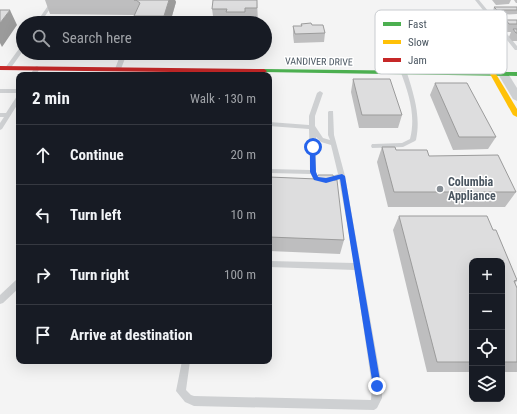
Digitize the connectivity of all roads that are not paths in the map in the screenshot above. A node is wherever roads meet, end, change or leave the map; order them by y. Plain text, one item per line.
1 (54, 0) edge
2 (477, 0) edge
3 (485, 10) edge
4 (43, 16) edge
5 (507, 37) edge
6 (517, 49) edge
7 (16, 55) edge
8 (121, 60) edge
9 (4, 68) edge
10 (118, 69) junction
11 (35, 72) edge
12 (135, 72) edge
13 (195, 72) edge
14 (272, 72) edge
15 (375, 73) edge
16 (404, 74) edge
17 (498, 74) junction
18 (517, 74) edge
19 (0, 91) edge
20 (16, 91) edge
21 (320, 93) dead end
22 (517, 96) edge
23 (16, 102) edge
24 (331, 112) dead end
25 (0, 115) edge
26 (8, 115) junction
27 (517, 115) edge
28 (272, 124) edge
29 (311, 127) junction
30 (0, 128) edge
31 (334, 143) junction
32 (374, 146) dead end
33 (272, 171) edge
34 (313, 172) junction
35 (342, 176) junction
36 (272, 264) edge
37 (358, 267) junction
38 (16, 286) edge
39 (0, 300) edge
40 (186, 364) edge

1 - 4 lane
2 - 3 lane
5 - 6 lane
7 - 9 lane
8 - 10 lane
9 - 11 main road, VANDIVER DRIVE
10 - 11 main road, VANDIVER DRIVE
10 - 12 main road, VANDIVER DRIVE
12 - 13 main road, VANDIVER DRIVE
14 - 15 main road, VANDIVER DRIVE
16 - 32 lane
17 - 18 main road, VANDIVER DRIVE
17 - 22 street
17 - 27 main road
19 - 20 lane
21 - 29 lane
23 - 26 lane
24 - 31 lane
25 - 26 lane
26 - 30 lane
28 - 29 lane
29 - 31 lane
29 - 34 lane
31 - 35 lane
33 - 34 lane
34 - 35 lane
35 - 37 lane
36 - 37 lane
37 - 40 lane
38 - 39 lane

